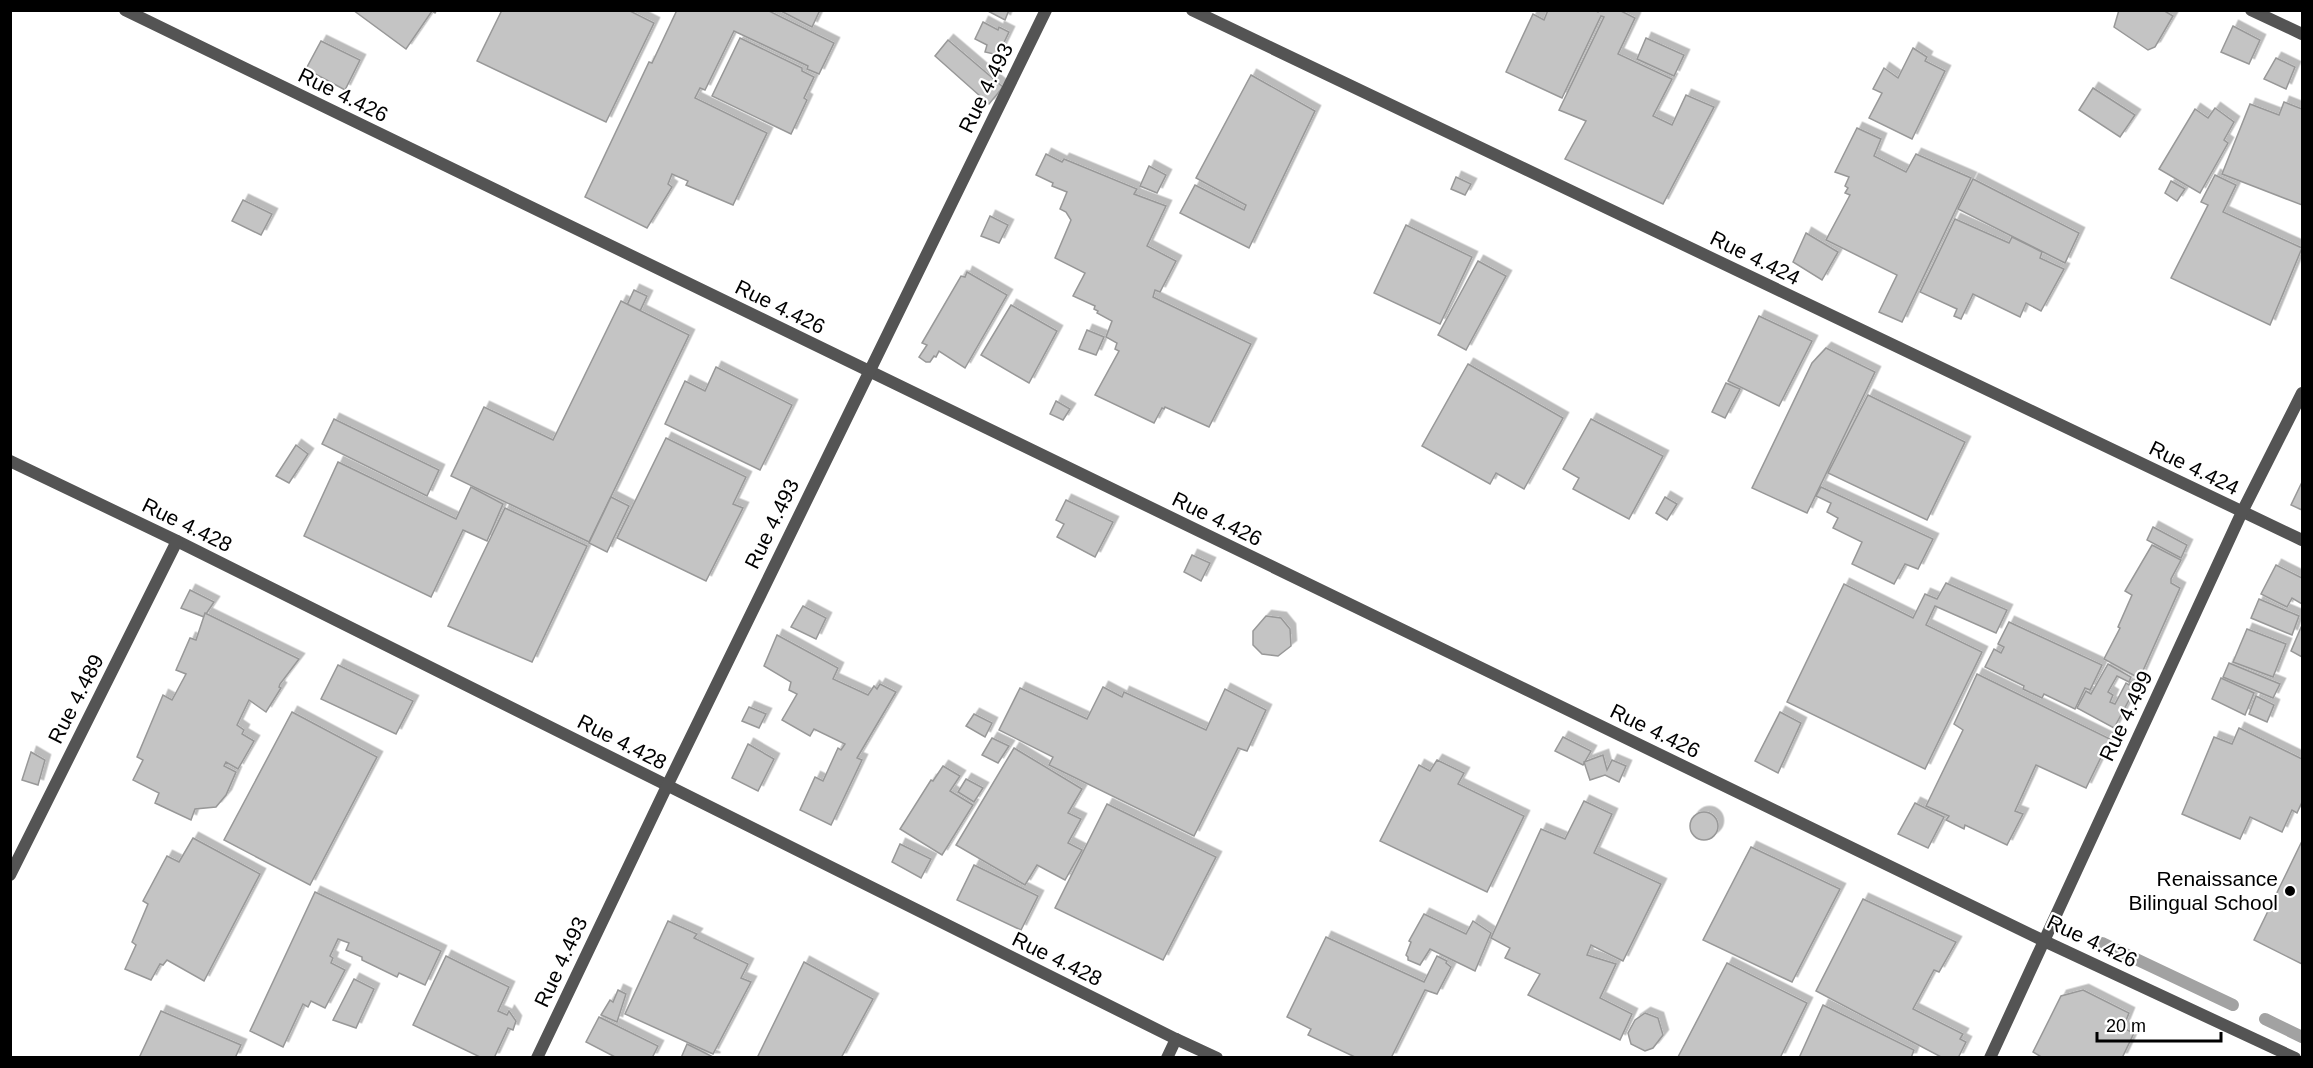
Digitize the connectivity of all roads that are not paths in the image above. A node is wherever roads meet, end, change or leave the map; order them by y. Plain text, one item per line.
1 (125, 10) edge
2 (1046, 10) edge
3 (1192, 10) edge
4 (2251, 10) edge
5 (2302, 34) edge
6 (868, 371) junction
7 (2302, 393) edge
8 (10, 461) edge
9 (2242, 512) junction
10 (2302, 540) edge
11 (177, 541) junction
12 (667, 786) junction
13 (10, 874) edge
14 (2042, 940) junction
15 (1176, 1039) junction
16 (537, 1058) edge
17 (1167, 1058) edge
18 (1217, 1058) edge
19 (1990, 1058) edge
20 (2295, 1058) edge

1 - 6 street, Rue 4.426
2 - 6 street, Rue 4.493
3 - 9 street, Rue 4.424
4 - 5 street
6 - 12 street, Rue 4.493
6 - 14 street, Rue 4.426
7 - 9 street, Rue 4.499
8 - 11 street, Rue 4.428
9 - 10 street, Rue 4.424
9 - 14 street, Rue 4.499
11 - 12 street, Rue 4.428
11 - 13 street, Rue 4.489
12 - 15 street, Rue 4.428
12 - 16 street, Rue 4.493
14 - 19 street, Rue 4.499
14 - 20 street, Rue 4.426
15 - 17 street
15 - 18 street, Rue 4.428

